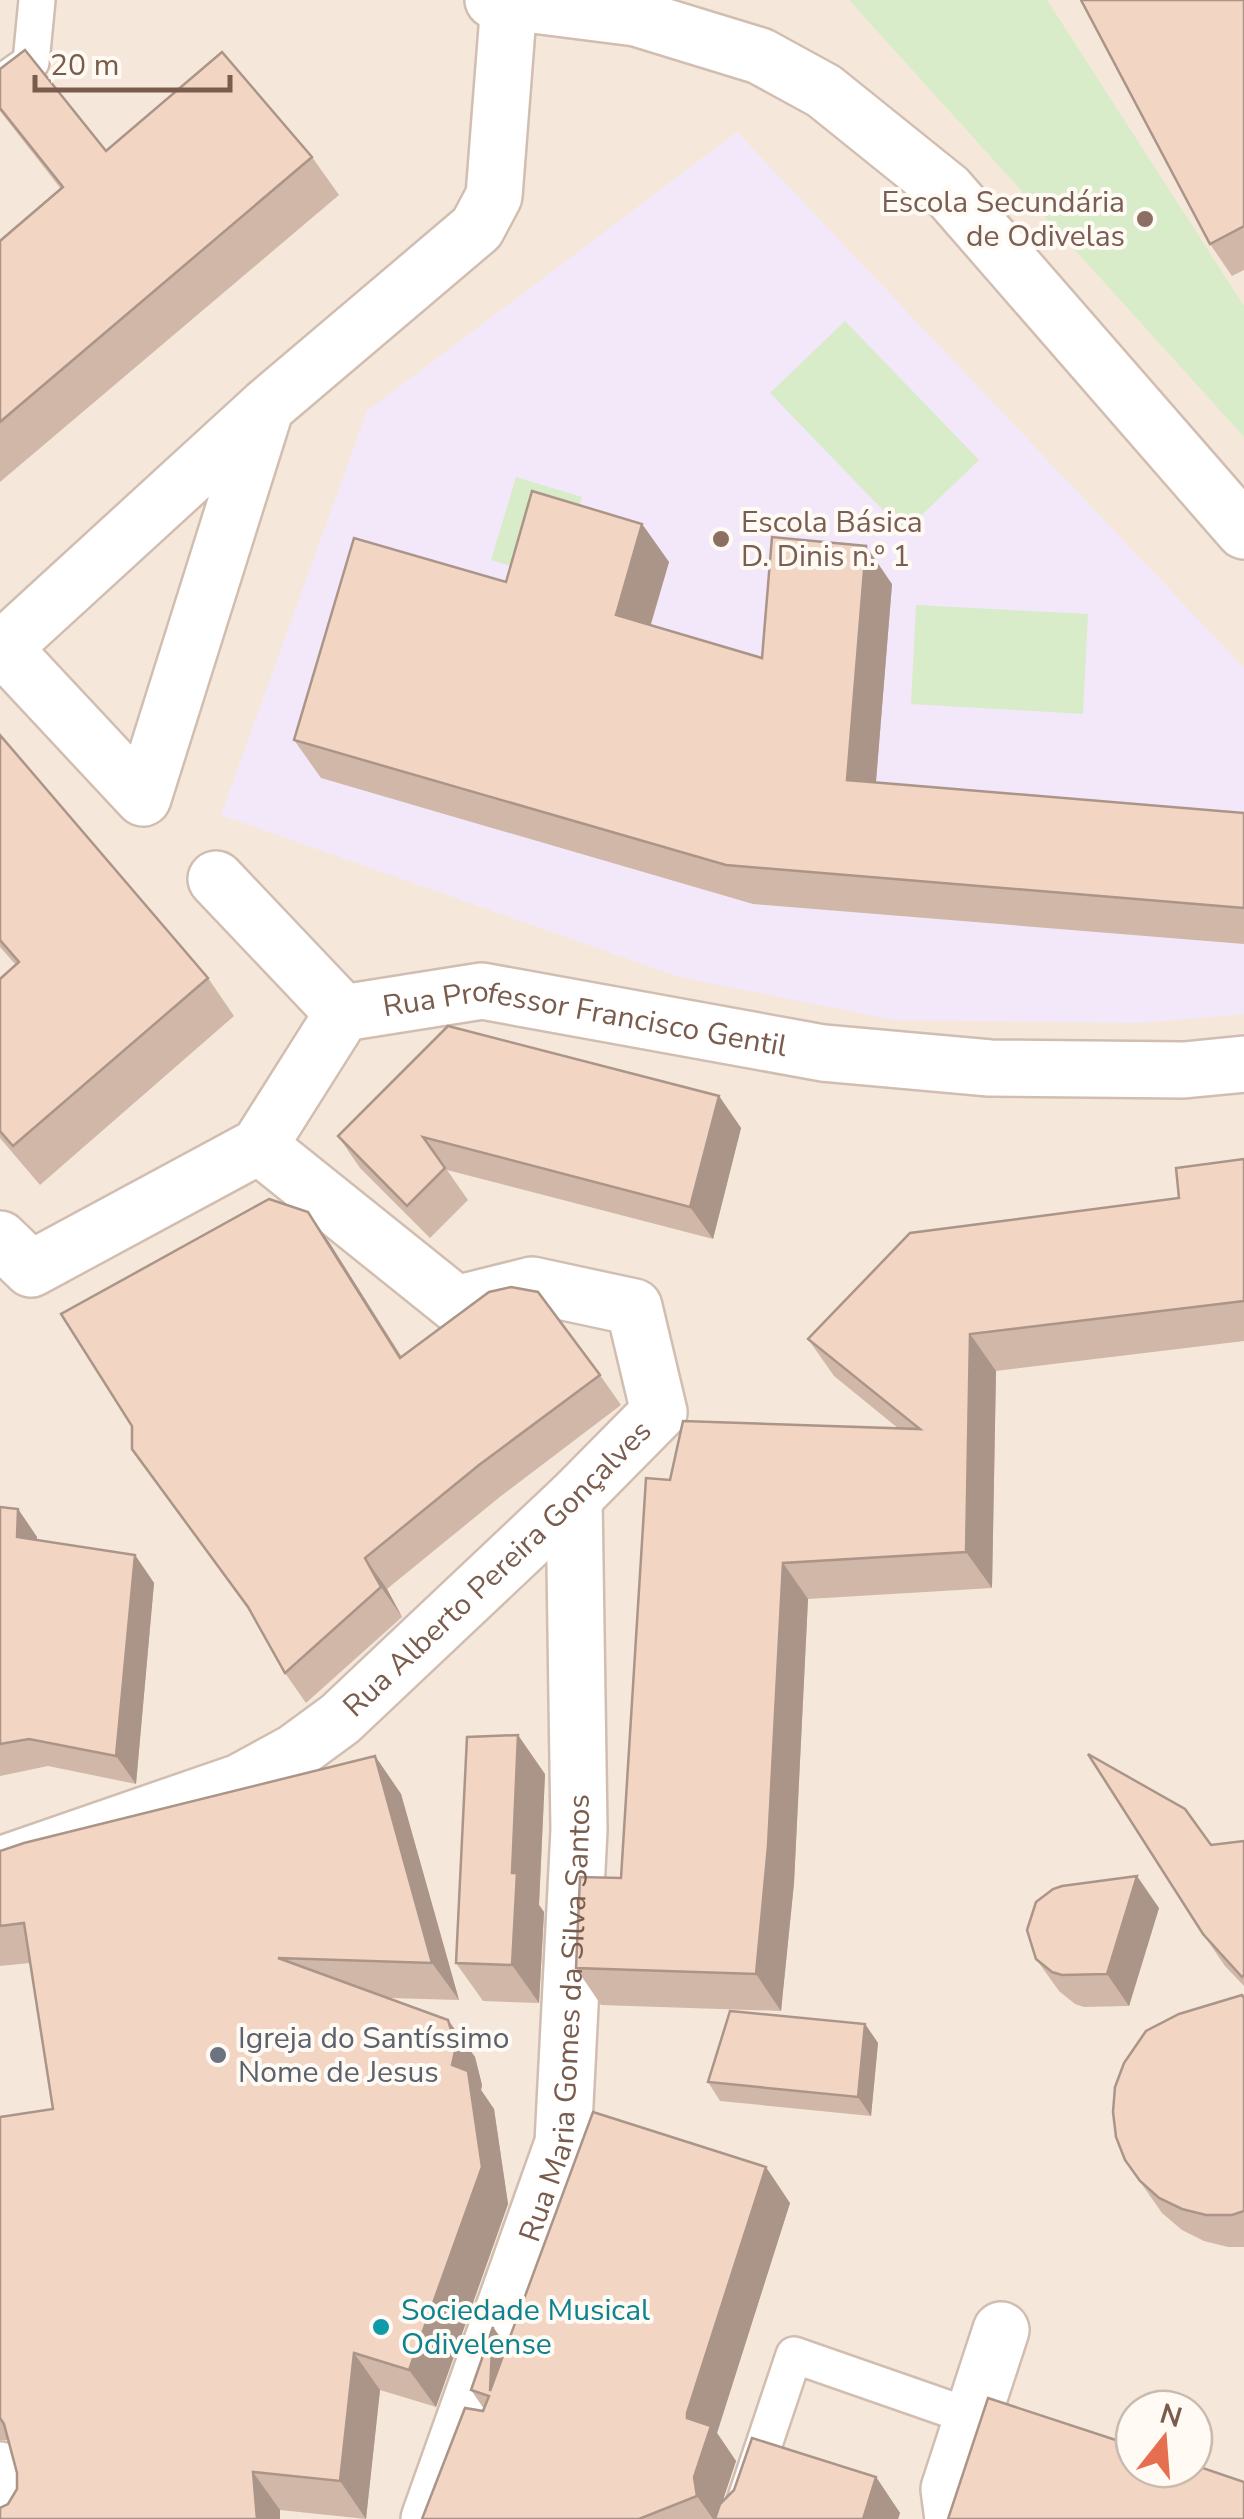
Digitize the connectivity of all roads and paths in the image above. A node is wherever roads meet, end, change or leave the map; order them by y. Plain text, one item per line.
1 (37, 0) edge
2 (501, 1) edge
3 (0, 84) edge
4 (266, 407) junction
5 (1244, 531) edge
6 (216, 879) dead end
7 (344, 1014) junction
8 (1244, 1064) edge
9 (258, 1146) junction
10 (16, 1254) edge
11 (574, 1498) junction
12 (0, 1864) edge
13 (1001, 2330) dead end
14 (972, 2418) junction
15 (0, 2470) edge
16 (13, 2519) edge
17 (429, 2519) edge
18 (739, 2519) edge
19 (954, 2519) edge

1 - 3 lane
2 - 4 street
2 - 5 street
4 - 4 street
6 - 7 street
7 - 8 street, Rua Professor Francisco Gentil
7 - 9 street, Rua Professor Francisco Gentil
9 - 10 street, Rua Professor Francisco Gentil
9 - 11 street, Rua Alberto Pereira Gonçalves
11 - 12 street, Rua Alberto Pereira Gonçalves
11 - 17 street, Rua Maria Gomes da Silva Santos
13 - 14 street
14 - 18 lane
14 - 19 street
15 - 16 street

